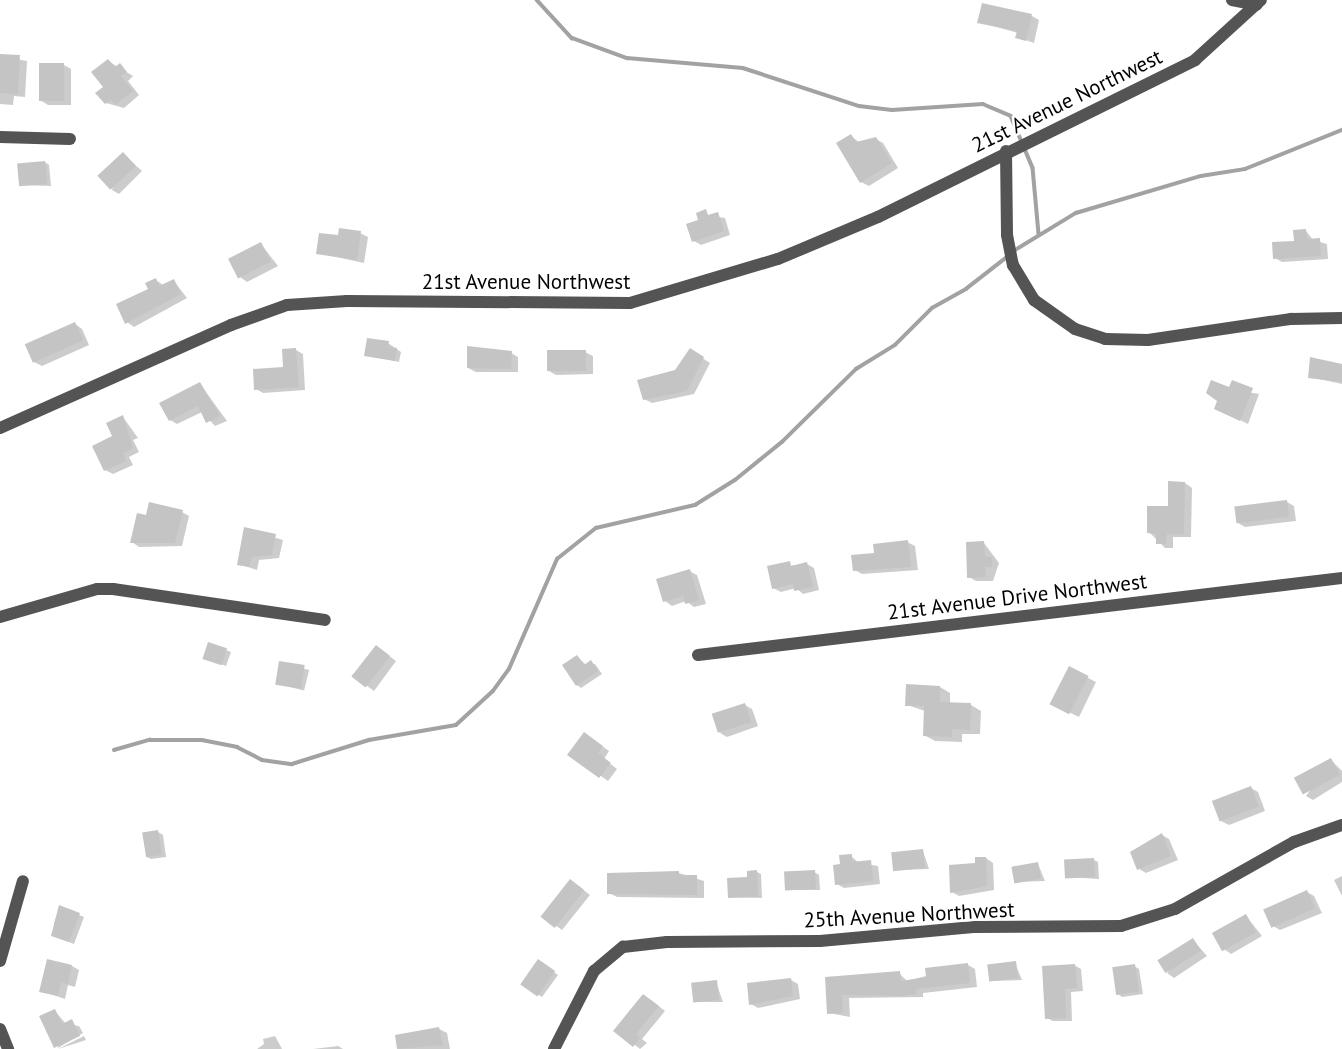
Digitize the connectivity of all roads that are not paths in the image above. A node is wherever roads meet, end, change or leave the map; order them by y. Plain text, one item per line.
1 (1232, 0) edge
2 (1259, 2) edge
3 (0, 138) edge
4 (70, 139) dead end
5 (1006, 151) junction
6 (1342, 318) edge
7 (0, 428) edge
8 (1342, 578) edge
9 (0, 617) edge
10 (325, 620) dead end
11 (698, 656) dead end
12 (1342, 825) edge
13 (23, 881) dead end
14 (0, 961) edge
15 (0, 1029) edge
16 (8, 1049) edge
17 (554, 1049) edge

1 - 2 street
2 - 5 street, 21st Avenue Northwest
3 - 4 street
5 - 6 street
5 - 7 street, 21st Avenue Northwest
8 - 11 street, 21st Avenue Drive Northwest
9 - 10 street
12 - 17 street, 25th Avenue Northwest
13 - 14 street
15 - 16 street

